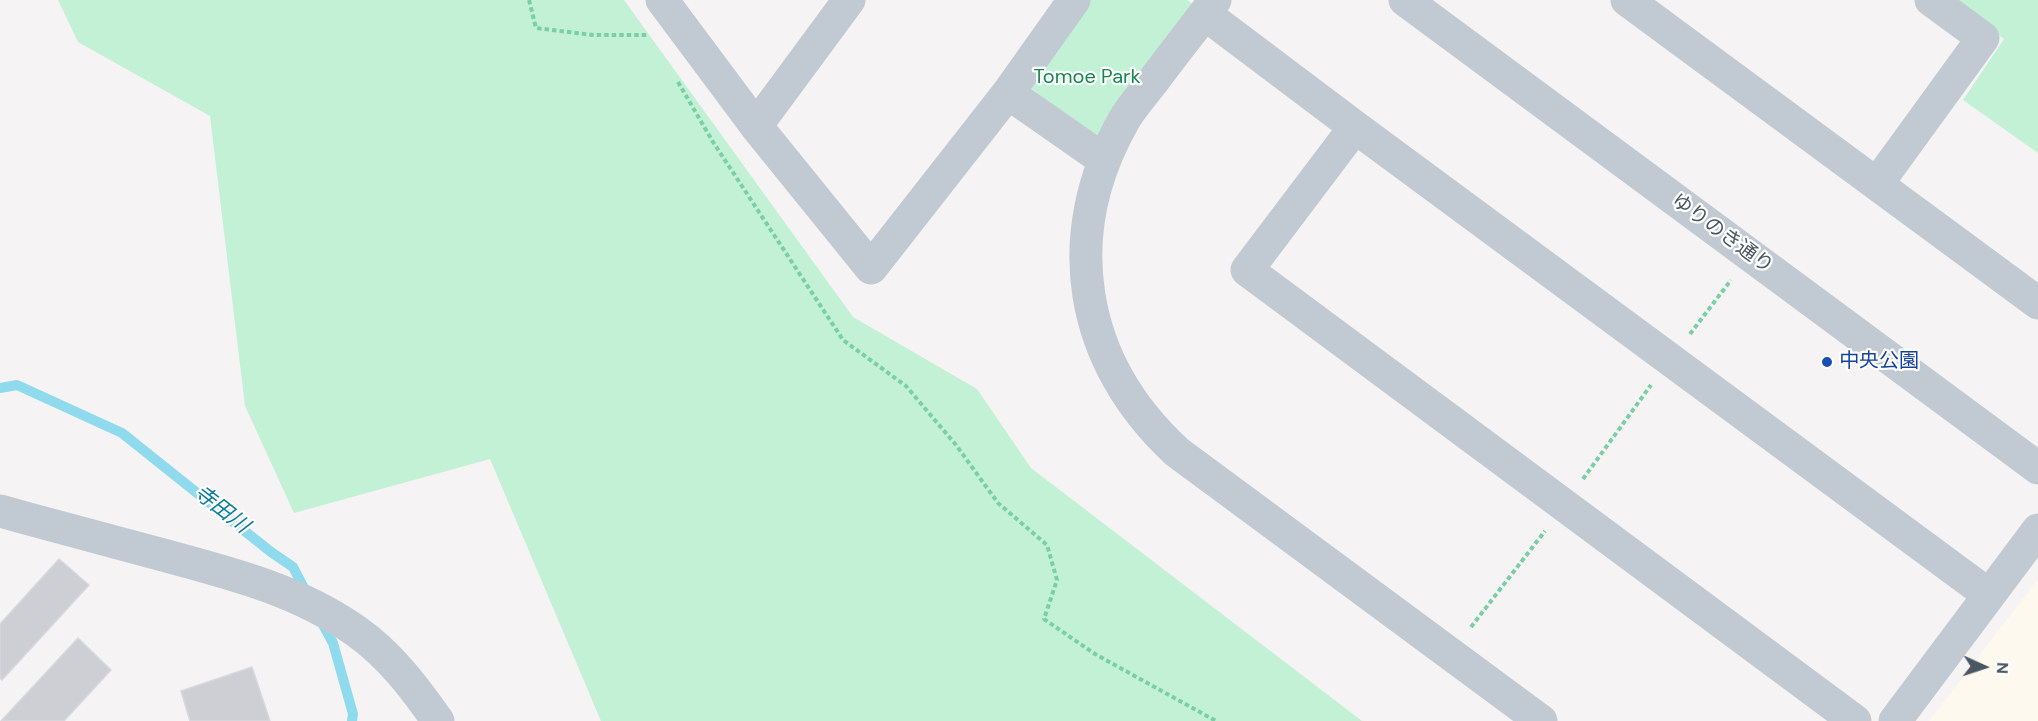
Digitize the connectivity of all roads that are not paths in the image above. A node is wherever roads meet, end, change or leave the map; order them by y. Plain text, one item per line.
1 (662, 0) edge
2 (849, 0) edge
3 (1074, 0) edge
4 (1405, 0) edge
5 (1627, 0) edge
6 (1931, 0) edge
7 (1210, 7) edge
8 (1008, 93) junction
9 (756, 126) junction
10 (1355, 127) junction
11 (1104, 160) junction
12 (1877, 184) junction
13 (2038, 303) edge
14 (2038, 468) edge
15 (0, 512) edge
16 (2038, 530) edge
17 (1989, 595) junction
18 (438, 721) edge
19 (1541, 721) edge
20 (1856, 721) edge
21 (1895, 721) edge

1 - 9 street
2 - 9 street
3 - 8 street
4 - 14 street, ゆりのき通り
5 - 12 street
6 - 12 street
7 - 10 street
7 - 11 street
8 - 9 street
8 - 11 street
10 - 17 street
10 - 20 street
11 - 19 street
12 - 13 street
15 - 18 street
16 - 17 street
17 - 21 street

